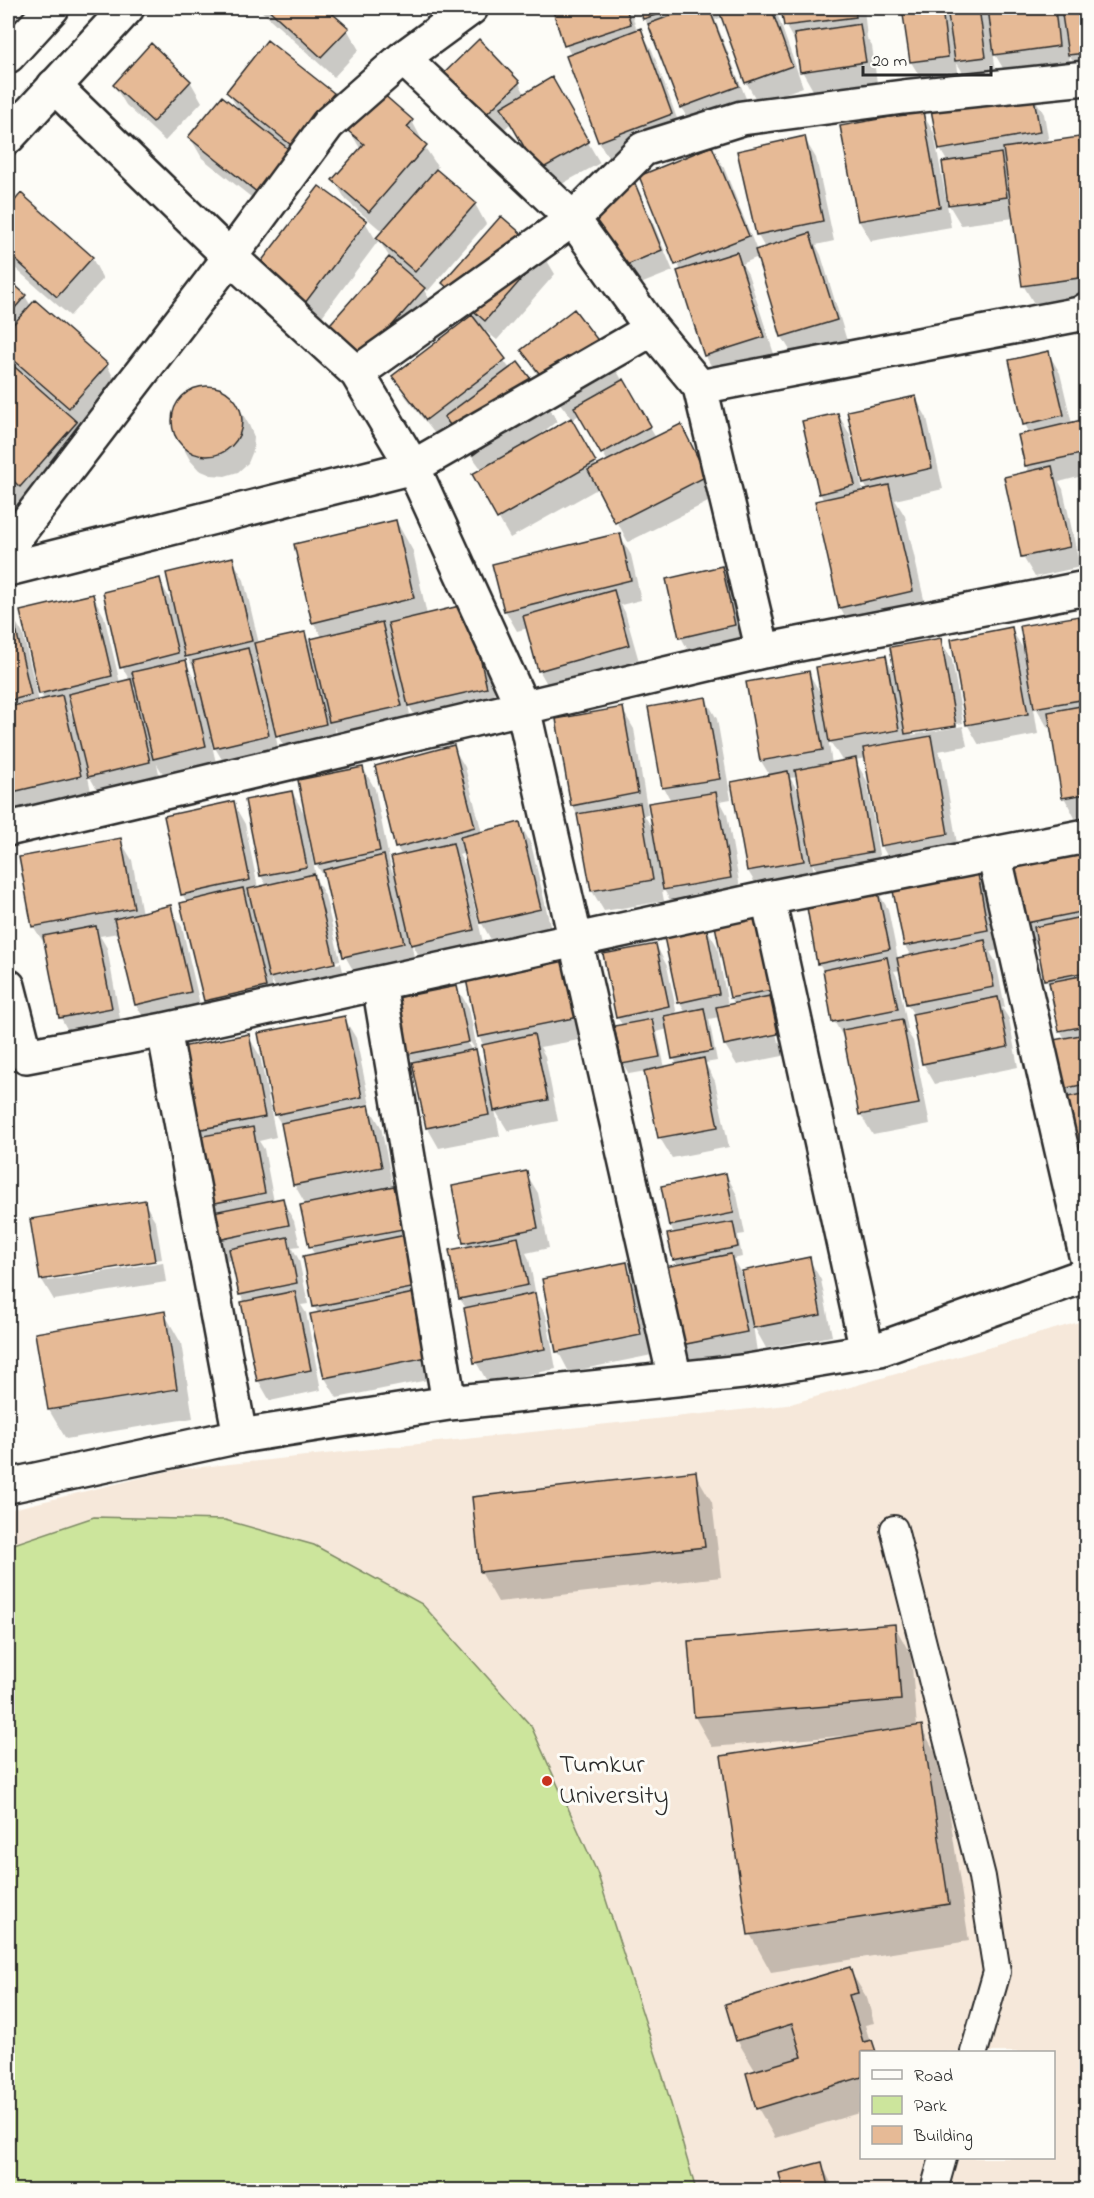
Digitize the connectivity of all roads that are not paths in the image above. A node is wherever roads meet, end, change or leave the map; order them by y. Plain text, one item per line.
1 (52, 8) edge
2 (127, 8) edge
3 (471, 8) edge
4 (8, 56) edge
5 (403, 58) junction
6 (1086, 78) edge
7 (54, 86) junction
8 (8, 137) edge
9 (573, 219) junction
10 (230, 257) junction
11 (1086, 310) edge
12 (652, 329) junction
13 (357, 372) junction
14 (700, 387) junction
15 (413, 467) junction
16 (8, 547) edge
17 (8, 569) edge
18 (1086, 588) edge
19 (763, 651) junction
20 (524, 708) junction
21 (8, 829) edge
22 (1086, 836) edge
23 (994, 854) junction
24 (768, 898) junction
25 (576, 940) junction
26 (379, 984) junction
27 (8, 986) edge
28 (164, 1030) junction
29 (1086, 1256) edge
30 (1086, 1275) edge
31 (867, 1351) junction
32 (675, 1379) junction
33 (449, 1403) junction
34 (240, 1437) junction
35 (8, 1486) edge
36 (894, 1529) dead end
37 (974, 2051) edge
38 (942, 2159) edge
39 (934, 2190) edge

1 - 4 street
2 - 7 street
3 - 5 street
5 - 9 street
5 - 10 street
6 - 9 street
7 - 8 street
7 - 10 street
9 - 12 street
9 - 13 street
10 - 13 street
10 - 16 street
11 - 14 street
12 - 14 street
12 - 15 street
13 - 15 street
14 - 19 street
15 - 17 street
15 - 20 street
18 - 19 street
19 - 20 street
20 - 21 street
20 - 25 street
22 - 23 street
23 - 24 street
23 - 29 street
24 - 25 street
24 - 31 street
25 - 26 street
25 - 32 street
26 - 28 street
26 - 33 street
27 - 28 street
28 - 34 street
30 - 31 street
31 - 32 street
32 - 33 street
33 - 34 street
34 - 35 street
36 - 37 lane
38 - 39 lane

